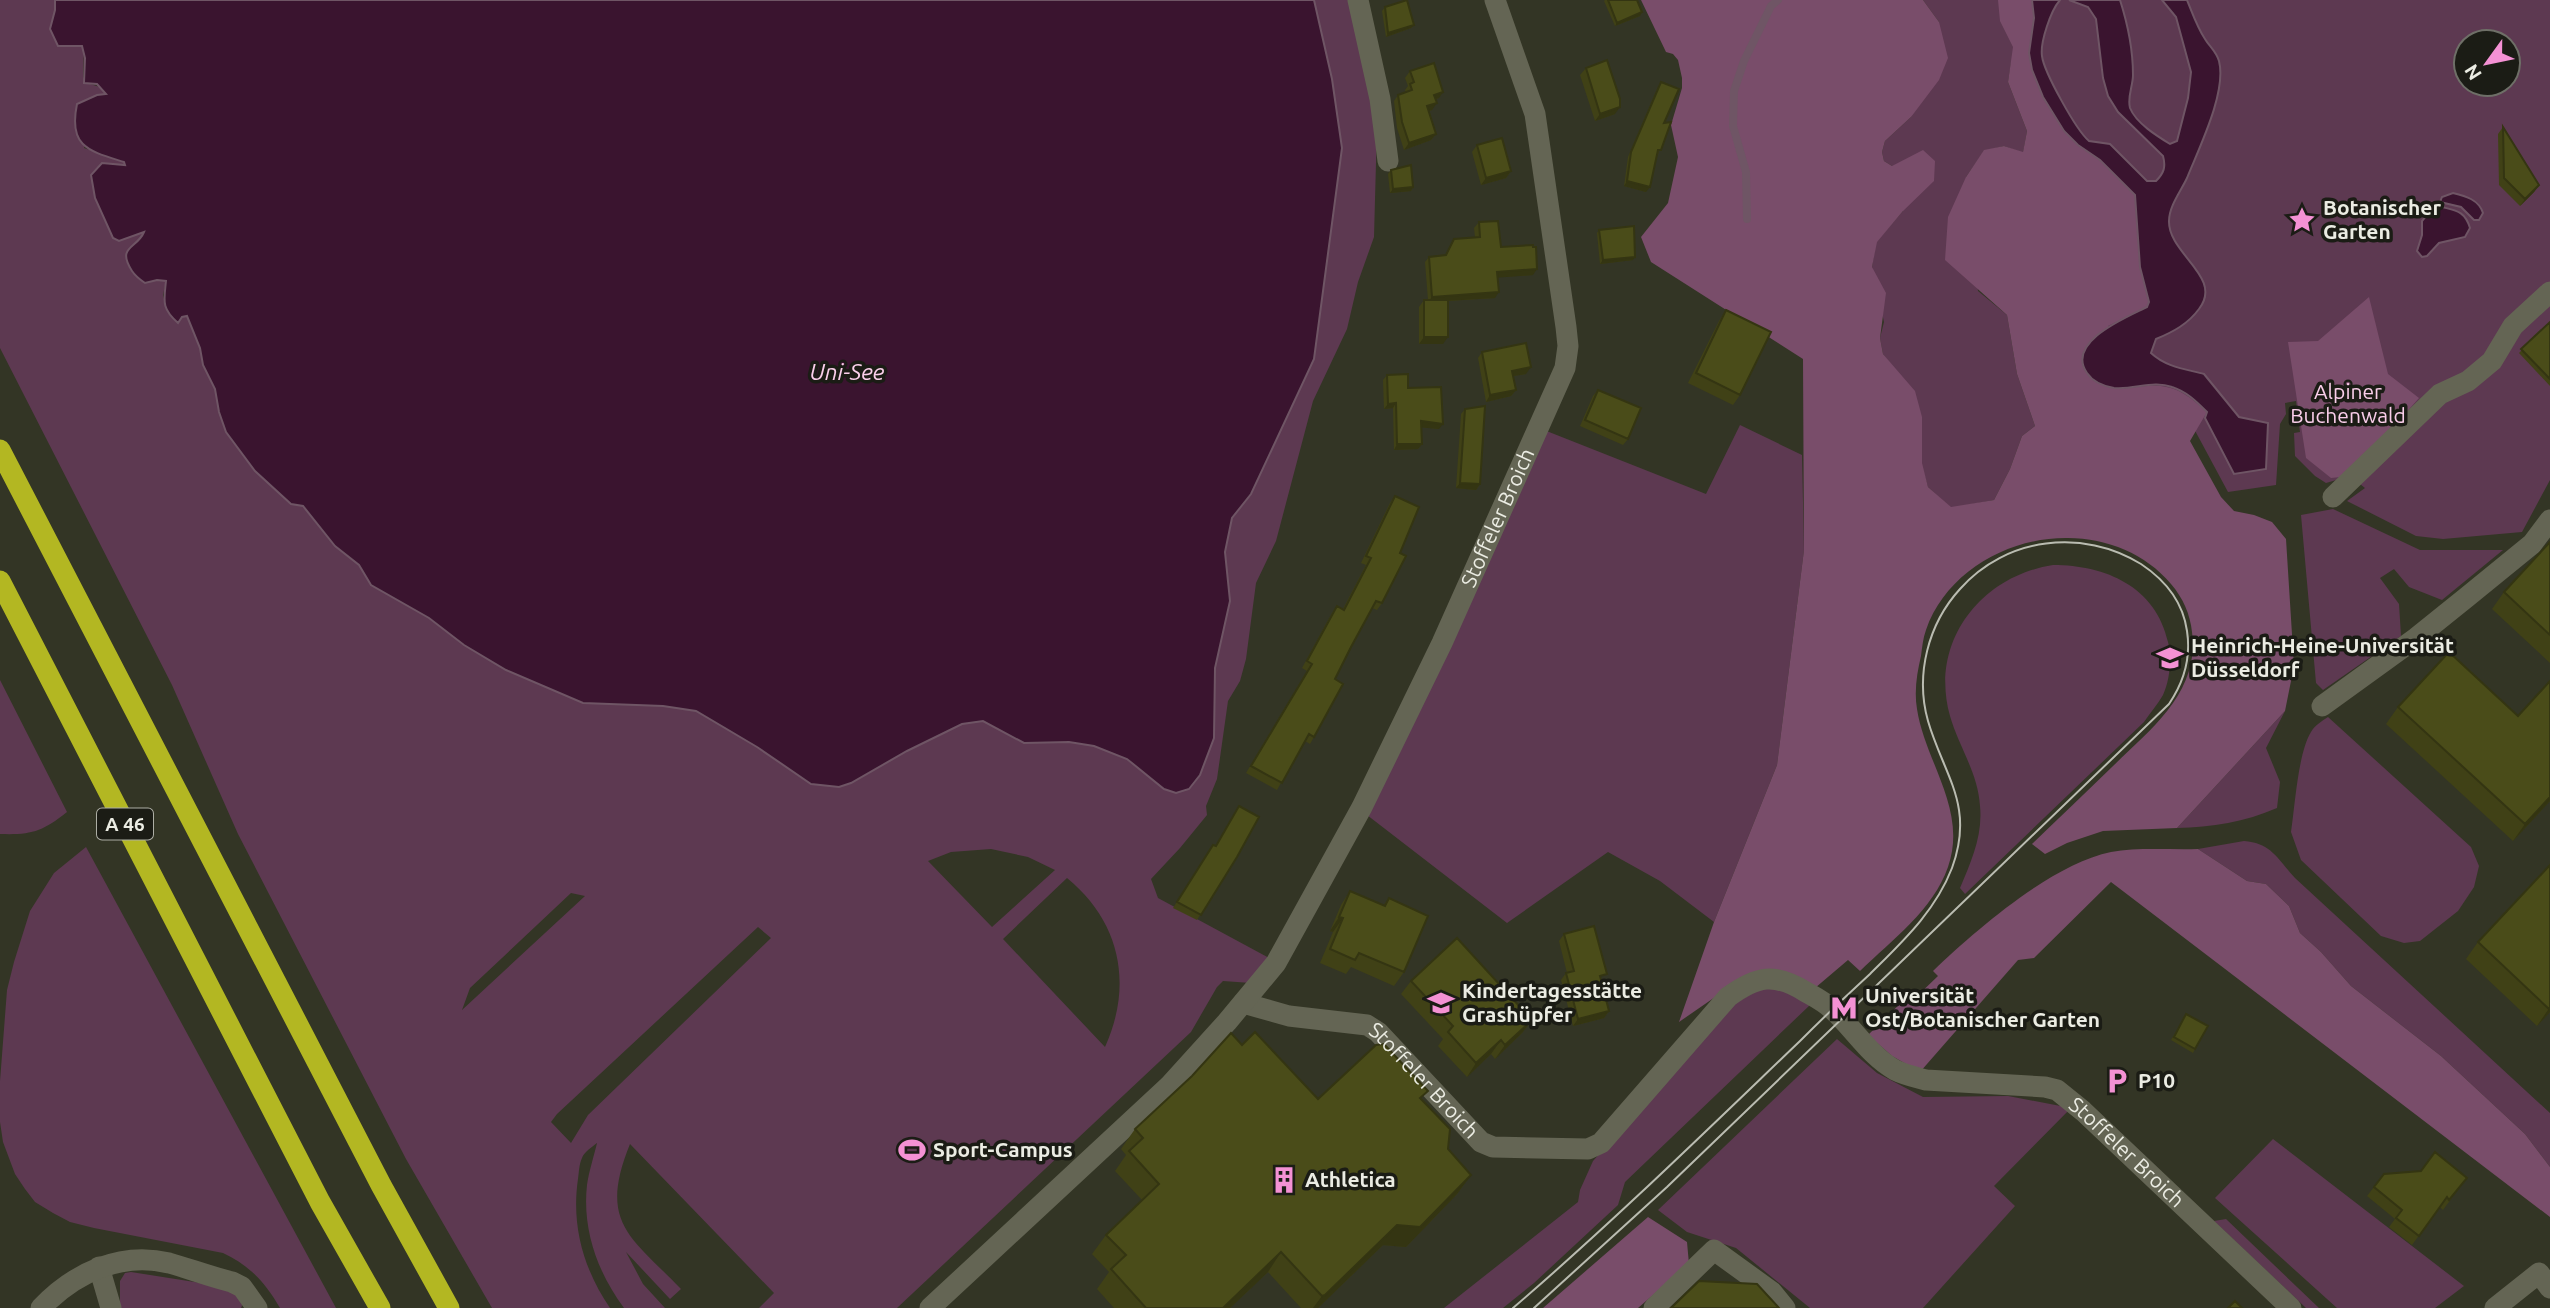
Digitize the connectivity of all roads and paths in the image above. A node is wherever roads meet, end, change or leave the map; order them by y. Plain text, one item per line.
1 (1359, 0) edge
2 (1495, 0) edge
3 (1388, 161) dead end
4 (2550, 292) edge
5 (0, 450) edge
6 (2333, 497) dead end
7 (2550, 520) edge
8 (3, 587) edge
9 (2322, 706) dead end
10 (1243, 1003) junction
11 (99, 1267) junction
12 (2544, 1281) edge
13 (41, 1308) edge
14 (111, 1308) edge
15 (257, 1308) edge
16 (380, 1308) edge
17 (449, 1308) edge
18 (930, 1308) edge
19 (1654, 1308) edge
20 (1785, 1308) edge
21 (2291, 1308) edge
22 (2495, 1308) edge

1 - 3 street
2 - 10 street, Stoffeler Broich
4 - 6 street
5 - 17 highway, A 46
7 - 9 street
8 - 16 highway, A 46
10 - 18 street
10 - 21 street, Stoffeler Broich
11 - 13 street
11 - 14 street
11 - 15 street
12 - 22 street
19 - 20 street

